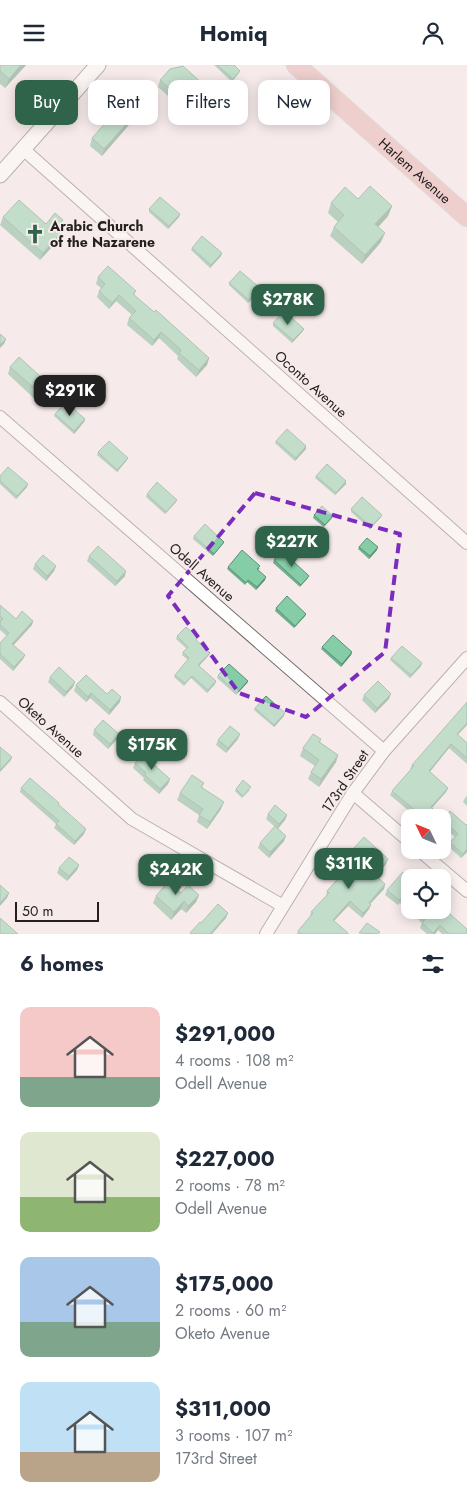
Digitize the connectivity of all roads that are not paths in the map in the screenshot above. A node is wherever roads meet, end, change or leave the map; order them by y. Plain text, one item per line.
1 (98, 65) edge
2 (296, 65) edge
3 (23, 149) junction
4 (0, 175) edge
5 (467, 217) edge
6 (0, 417) edge
7 (467, 543) edge
8 (467, 658) edge
9 (0, 702) edge
10 (384, 751) junction
11 (353, 793) junction
12 (401, 834) edge
13 (430, 859) edge
14 (467, 891) edge
15 (283, 906) junction
16 (266, 934) edge

1 - 3 street
2 - 5 main road, Harlem Avenue
3 - 4 street
3 - 7 street, Oconto Avenue
6 - 10 street, Odell Avenue
8 - 10 street, 173rd Street
9 - 15 street, Oketo Avenue
10 - 11 street, 173rd Street
11 - 12 street
11 - 15 street, 173rd Street
13 - 14 street
15 - 16 street, 173rd Street

